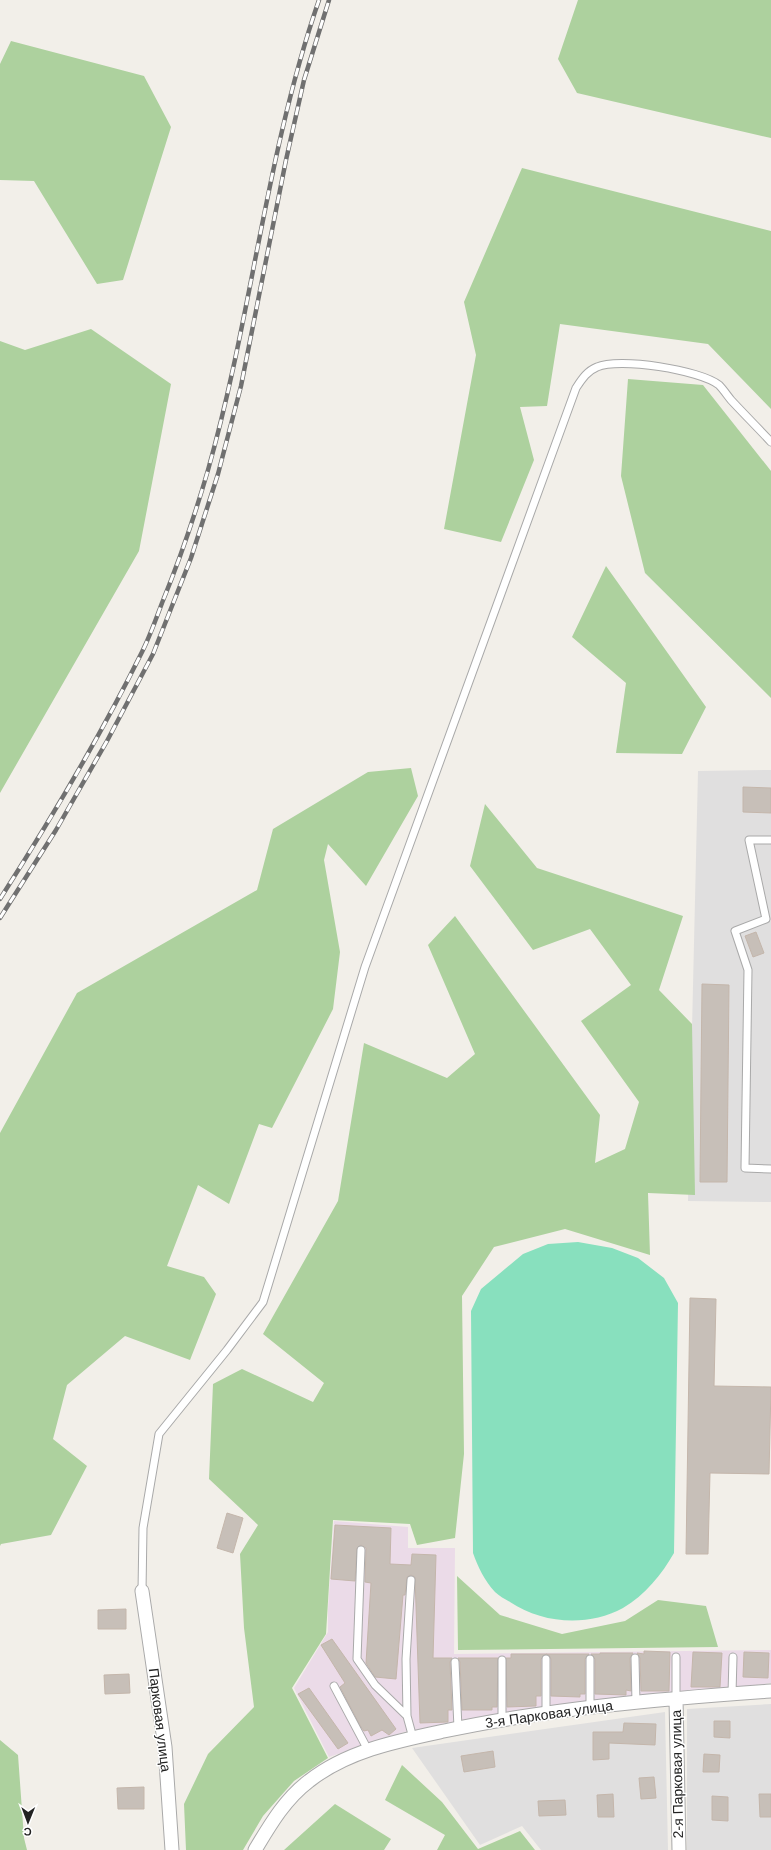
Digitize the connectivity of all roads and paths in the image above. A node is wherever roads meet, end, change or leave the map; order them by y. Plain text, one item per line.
1 (771, 442) edge
2 (771, 840) edge
3 (771, 1169) edge
4 (361, 1550) dead end
5 (411, 1580) dead end
6 (142, 1591) joint
7 (676, 1657) dead end
8 (733, 1657) dead end
9 (635, 1658) dead end
10 (546, 1659) dead end
11 (590, 1659) dead end
12 (502, 1660) dead end
13 (455, 1662) dead end
14 (334, 1686) dead end
15 (771, 1692) edge
16 (732, 1694) junction
17 (676, 1699) junction
18 (636, 1703) junction
19 (590, 1707) junction
20 (546, 1712) junction
21 (407, 1716) junction
22 (502, 1719) junction
23 (458, 1728) junction
24 (413, 1738) junction
25 (368, 1750) junction
26 (172, 1850) edge
27 (255, 1850) edge
28 (679, 1850) edge

1 - 6 lane
2 - 3 lane
4 - 21 lane
5 - 21 lane
6 - 26 street, Парковая улица
7 - 17 lane
8 - 16 lane
9 - 18 lane
10 - 20 lane
11 - 19 lane
12 - 22 lane
13 - 23 lane
14 - 25 lane
15 - 16 street, 3-я Парковая улица
16 - 17 street, 3-я Парковая улица
17 - 18 street, 3-я Парковая улица
17 - 28 street, 2-я Парковая улица
18 - 19 street, 3-я Парковая улица
19 - 20 street, 3-я Парковая улица
20 - 22 street, 3-я Парковая улица
21 - 24 lane
22 - 23 street, 3-я Парковая улица
23 - 24 street, 3-я Парковая улица
24 - 25 street, 3-я Парковая улица
25 - 27 street, 3-я Парковая улица

